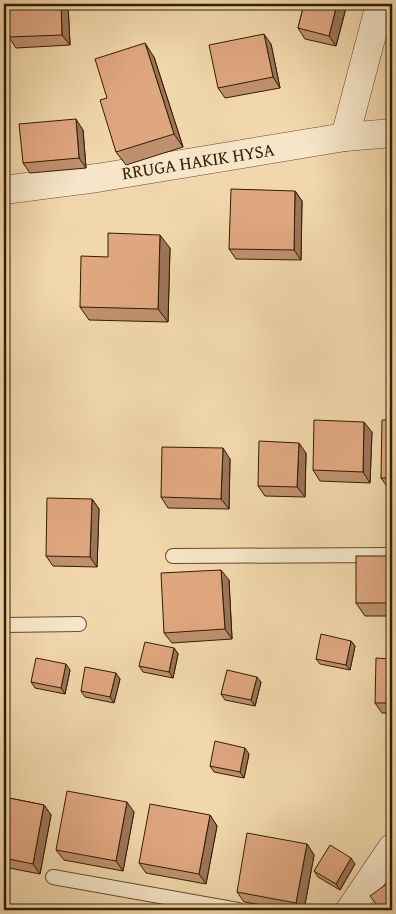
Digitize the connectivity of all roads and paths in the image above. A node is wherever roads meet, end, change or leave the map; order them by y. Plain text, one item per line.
1 (380, 4) edge
2 (392, 133) edge
3 (345, 136) junction
4 (4, 190) edge
5 (392, 555) edge
6 (173, 556) dead end
7 (79, 624) dead end
8 (4, 625) edge
9 (392, 848) edge
10 (53, 878) dead end
11 (238, 910) edge
12 (350, 910) edge

1 - 3 street
2 - 3 street, RRUGA HAKIK HYSA
3 - 4 street, RRUGA HAKIK HYSA
5 - 6 lane
7 - 8 lane
9 - 12 street
10 - 11 lane

